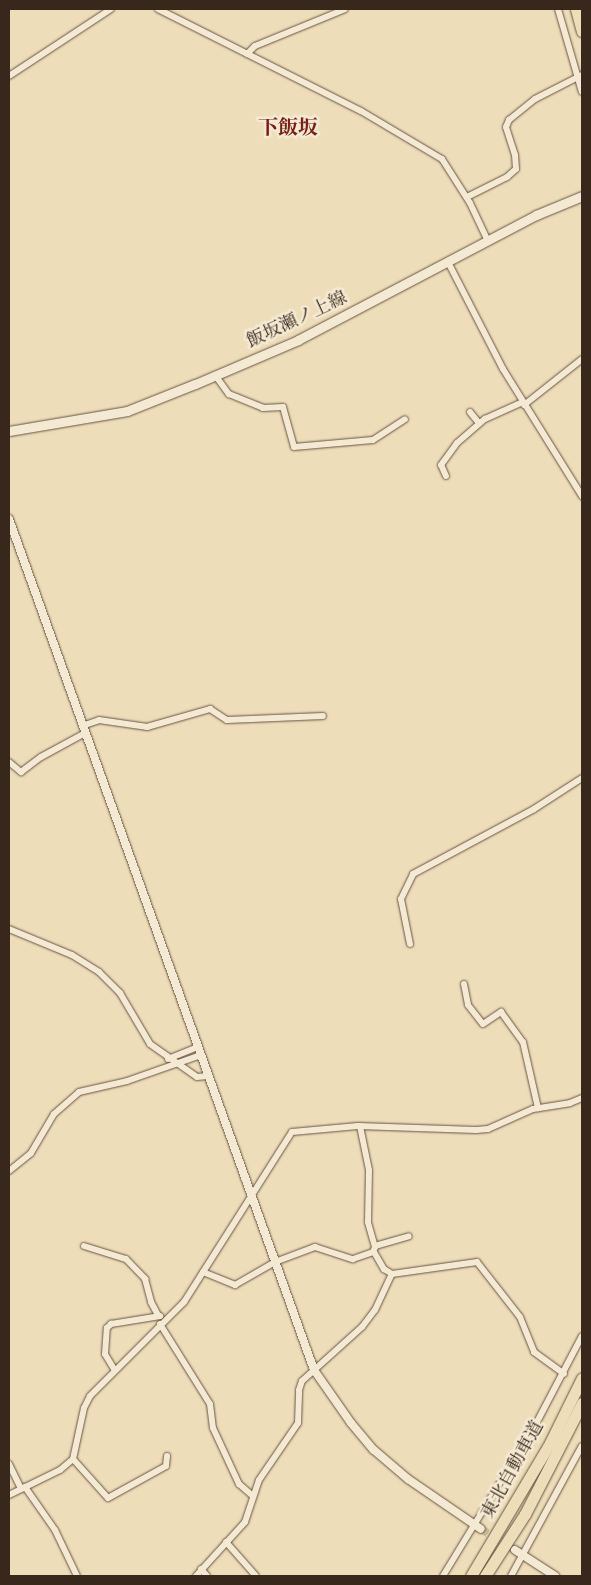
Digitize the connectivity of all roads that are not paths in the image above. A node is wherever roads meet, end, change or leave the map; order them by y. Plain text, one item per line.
1 (111, 9) edge
2 (158, 9) edge
3 (345, 9) edge
4 (558, 9) edge
5 (576, 9) edge
6 (582, 30) edge
7 (247, 54) junction
8 (9, 76) edge
9 (580, 76) edge
10 (582, 92) edge
11 (582, 196) edge
12 (467, 197) junction
13 (488, 241) junction
14 (448, 262) junction
15 (582, 359) edge
16 (215, 375) junction
17 (524, 403) junction
18 (470, 412) dead end
19 (405, 419) dead end
20 (479, 423) junction
21 (9, 431) edge
22 (446, 476) dead end
23 (582, 496) edge
24 (9, 519) edge
25 (323, 716) dead end
26 (84, 729) junction
27 (9, 762) edge
28 (582, 778) edge
29 (9, 929) edge
30 (410, 944) dead end
31 (464, 984) dead end
32 (199, 1051) junction
33 (168, 1059) junction
34 (174, 1064) junction
35 (208, 1076) junction
36 (582, 1098) edge
37 (538, 1108) junction
38 (360, 1126) junction
39 (9, 1171) edge
40 (251, 1198) junction
41 (409, 1236) dead end
42 (84, 1246) dead end
43 (374, 1249) junction
44 (275, 1262) junction
45 (203, 1272) junction
46 (392, 1274) junction
47 (158, 1315) junction
48 (162, 1322) junction
49 (582, 1336) edge
50 (314, 1368) junction
51 (114, 1369) junction
52 (564, 1374) junction
53 (582, 1378) edge
54 (582, 1404) edge
55 (582, 1446) edge
56 (167, 1456) dead end
57 (73, 1459) junction
58 (9, 1464) edge
59 (23, 1488) junction
60 (9, 1495) edge
61 (253, 1496) junction
62 (514, 1507) junction
63 (479, 1527) junction
64 (226, 1542) junction
65 (516, 1550) tunnel mouth
66 (524, 1556) junction
67 (201, 1569) junction
68 (77, 1576) edge
69 (196, 1576) edge
70 (208, 1576) edge
71 (255, 1576) edge
72 (443, 1576) edge
73 (466, 1576) edge
74 (471, 1576) edge
75 (485, 1576) edge
76 (511, 1576) edge
77 (553, 1576) edge

1 - 8 street
2 - 7 street
3 - 7 street
4 - 9 street
5 - 6 highway
7 - 12 street
9 - 10 street
9 - 12 street
11 - 13 main road, 飯坂瀬ノ上線
12 - 13 street
13 - 14 main road, 飯坂瀬ノ上線
14 - 16 main road, 飯坂瀬ノ上線
14 - 17 street
15 - 17 street
16 - 19 street
16 - 21 main road, 飯坂瀬ノ上線
17 - 20 street
17 - 23 street
18 - 20 street
20 - 22 street
24 - 26 street
25 - 26 street
26 - 27 street
26 - 32 street
28 - 30 street
29 - 33 street
31 - 37 street
32 - 33 street
32 - 34 street
32 - 35 street
33 - 34 street
34 - 35 street
34 - 39 street
35 - 40 street
36 - 37 street
37 - 38 street
38 - 40 street
38 - 43 street
40 - 44 street
40 - 45 street
41 - 43 street
42 - 47 street
43 - 44 street
43 - 46 street
44 - 45 street
44 - 50 street
45 - 48 street
46 - 50 street
46 - 52 street
47 - 48 street
47 - 51 street
48 - 51 street
48 - 61 street
49 - 52 street
50 - 61 street
50 - 63 street
51 - 57 street
52 - 63 street
53 - 62 highway, 東北自動車道
54 - 75 highway, 東北自動車道
55 - 66 street
56 - 57 street
57 - 59 street
58 - 59 street
59 - 60 street
59 - 68 street
61 - 64 street
62 - 73 highway
62 - 74 highway, 東北自動車道
63 - 72 street
64 - 67 street
64 - 71 street
65 - 66 street
66 - 76 street
66 - 77 street
67 - 69 street
67 - 70 street

